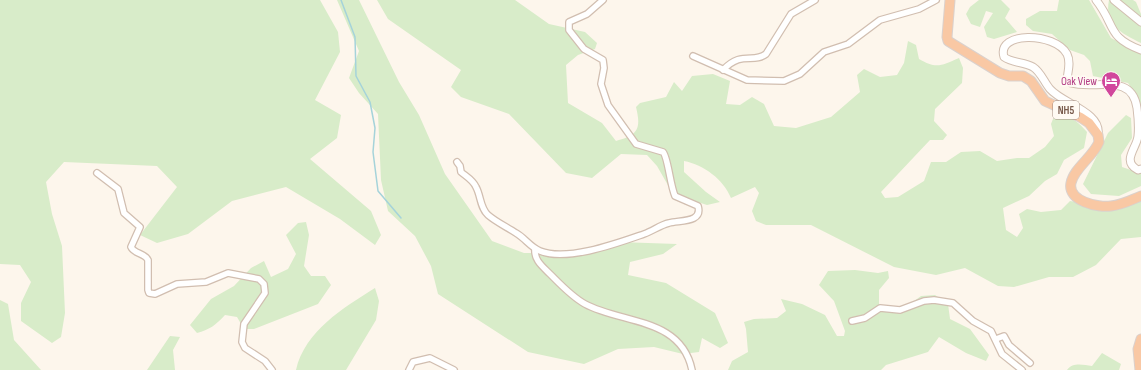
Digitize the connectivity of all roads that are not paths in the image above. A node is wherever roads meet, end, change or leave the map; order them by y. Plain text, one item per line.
1 (603, 0) edge
2 (815, 0) edge
3 (936, 0) edge
4 (950, 0) edge
5 (1096, 0) edge
6 (1114, 0) edge
7 (1141, 22) edge
8 (1141, 50) edge
9 (693, 56) dead end
10 (723, 70) junction
11 (1098, 135) junction
12 (457, 162) dead end
13 (1141, 169) edge
14 (97, 173) dead end
15 (1141, 196) edge
16 (535, 249) junction
17 (852, 321) dead end
18 (996, 339) junction
19 (1141, 339) edge
20 (1030, 363) dead end
21 (272, 370) edge
22 (409, 370) edge
23 (454, 370) edge
24 (692, 370) edge
25 (1022, 370) edge
26 (1140, 370) edge

1 - 16 street
2 - 10 street
3 - 10 street
4 - 11 highway, NH5
5 - 8 street
6 - 7 street
9 - 10 street
11 - 13 street
11 - 15 highway
12 - 16 street
14 - 21 street
16 - 24 street
17 - 18 street
18 - 20 street
18 - 25 street
19 - 26 highway
22 - 23 street

